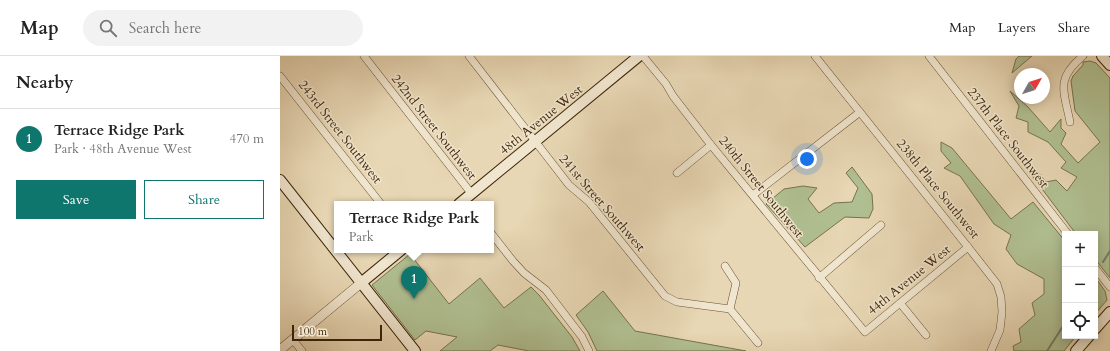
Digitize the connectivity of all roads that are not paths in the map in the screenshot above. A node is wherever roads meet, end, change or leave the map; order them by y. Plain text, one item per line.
1 (364, 56) edge
2 (469, 56) edge
3 (639, 56) edge
4 (643, 56) edge
5 (815, 56) edge
6 (929, 56) edge
7 (1083, 56) edge
8 (1102, 56) edge
9 (1110, 65) edge
10 (280, 76) edge
11 (860, 112) junction
12 (1070, 122) dead end
13 (535, 141) junction
14 (711, 145) junction
15 (677, 173) dead end
16 (280, 180) edge
17 (753, 195) junction
18 (466, 200) edge
19 (379, 201) edge
20 (880, 225) dead end
21 (1066, 231) edge
22 (494, 237) edge
23 (968, 247) junction
24 (334, 249) edge
25 (337, 253) edge
26 (397, 253) edge
27 (725, 266) dead end
28 (1098, 272) edge
29 (820, 278) junction
30 (361, 283) junction
31 (1110, 288) edge
32 (900, 303) junction
33 (730, 309) junction
34 (1110, 312) edge
35 (1098, 326) edge
36 (865, 332) joint
37 (926, 335) dead end
38 (1086, 339) edge
39 (293, 340) junction
40 (758, 343) dead end
41 (280, 350) edge
42 (302, 351) edge
43 (414, 351) edge
44 (589, 351) edge
45 (991, 351) edge
46 (1076, 351) edge

1 - 18 street, 242nd Street Southwest
2 - 13 street, 241st Street Southwest
3 - 13 main road, 48th Avenue West
4 - 14 street, 240th Street Southwest
5 - 11 street, 238th Place Southwest
6 - 21 street, 237th Place Southwest
7 - 12 street
8 - 9 main road
10 - 19 street, 243rd Street Southwest
11 - 17 street
11 - 23 street, 238th Place Southwest
13 - 18 main road, 48th Avenue West
13 - 33 street, 241st Street Southwest
14 - 15 street
14 - 17 street, 240th Street Southwest
16 - 24 main road
17 - 29 street, 240th Street Southwest
20 - 29 street
22 - 44 street
23 - 32 street, 44th Avenue West
23 - 45 street, 238th Place Southwest
25 - 30 main road
26 - 30 main road
27 - 33 street
28 - 31 street
29 - 36 street, 240th Street Southwest
30 - 39 street
30 - 43 main road
32 - 36 street, 44th Avenue West
32 - 37 street
33 - 40 street
34 - 35 main road
38 - 46 main road
39 - 41 street
39 - 42 street

